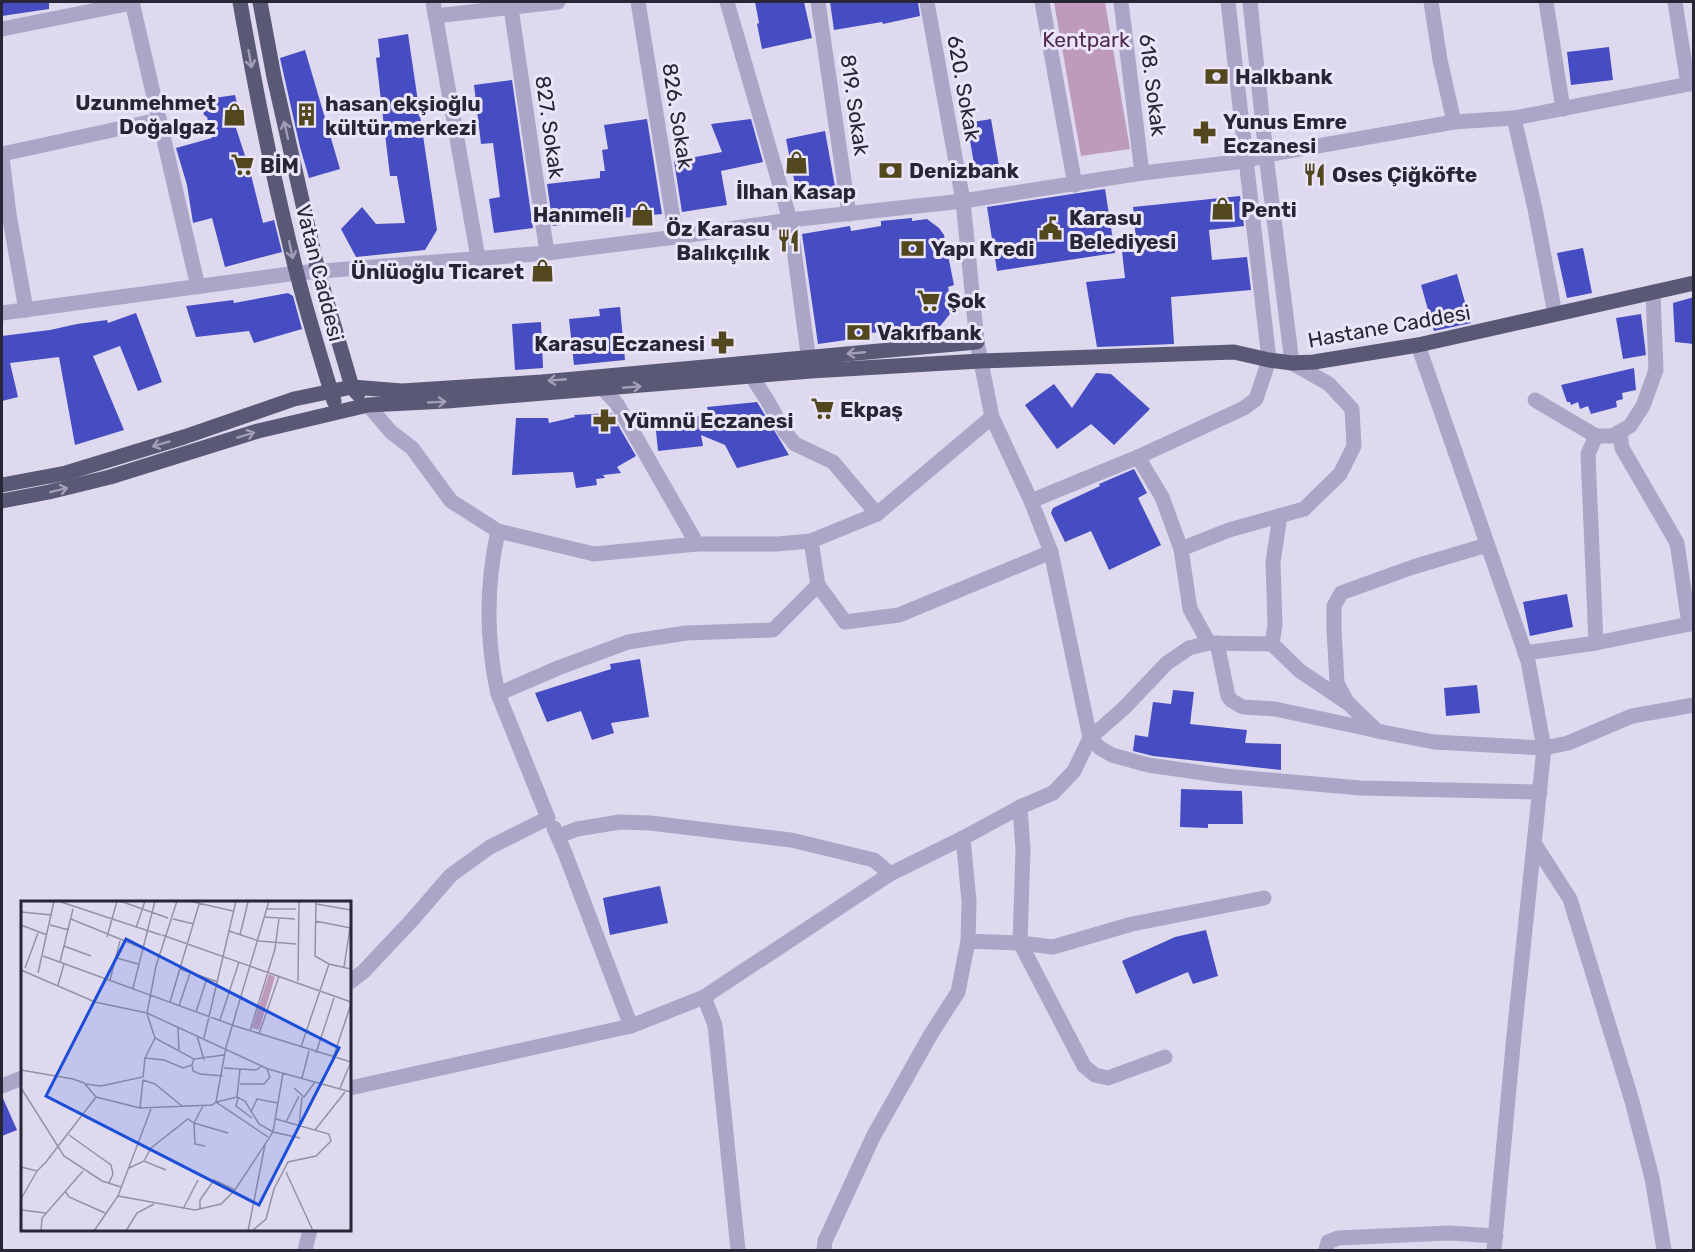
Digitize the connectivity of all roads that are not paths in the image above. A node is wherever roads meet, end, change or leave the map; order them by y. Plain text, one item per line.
1 (132, 2) edge
2 (240, 2) edge
3 (260, 2) edge
4 (558, 2) edge
5 (638, 2) edge
6 (727, 2) edge
7 (819, 2) edge
8 (927, 2) edge
9 (1042, 2) edge
10 (1121, 2) edge
11 (1228, 2) edge
12 (1250, 2) edge
13 (1431, 2) edge
14 (1546, 2) edge
15 (1676, 2) edge
16 (512, 8) junction
17 (434, 9) edge
18 (2, 29) edge
19 (1691, 84) edge
20 (1563, 109) junction
21 (1514, 118) junction
22 (159, 120) junction
23 (1454, 122) junction
24 (2, 155) edge
25 (1266, 155) junction
26 (1246, 161) junction
27 (1142, 173) junction
28 (1075, 184) junction
29 (963, 201) junction
30 (849, 214) junction
31 (790, 220) junction
32 (676, 237) junction
33 (547, 252) junction
34 (478, 258) junction
35 (318, 272) junction
36 (297, 273) junction
37 (1694, 283) edge
38 (198, 287) junction
39 (1653, 292) junction
40 (26, 310) junction
41 (2, 314) edge
42 (1555, 314) junction
43 (977, 342) junction
44 (1418, 345) junction
45 (1269, 360) junction
46 (980, 361) junction
47 (1292, 363) junction
48 (810, 364) junction
49 (752, 377) junction
50 (352, 387) junction
51 (604, 390) junction
52 (331, 391) junction
53 (1535, 400) dead end
54 (368, 405) junction
55 (337, 413) junction
56 (992, 417) junction
57 (1620, 433) junction
58 (1596, 436) junction
59 (1138, 457) junction
60 (2, 485) edge
61 (2, 501) edge
62 (1031, 501) junction
63 (877, 514) junction
64 (1280, 516) junction
65 (498, 531) junction
66 (812, 541) junction
67 (697, 544) junction
68 (1487, 545) junction
69 (1181, 549) junction
70 (1051, 552) junction
71 (818, 585) junction
72 (1691, 623) edge
73 (1213, 643) junction
74 (1596, 643) junction
75 (1272, 644) junction
76 (1525, 653) junction
77 (498, 694) junction
78 (1349, 704) junction
79 (1694, 705) edge
80 (1377, 731) junction
81 (1090, 738) junction
82 (1544, 748) junction
83 (1540, 792) junction
84 (1020, 807) junction
85 (548, 818) junction
86 (559, 836) junction
87 (963, 838) junction
88 (1534, 843) junction
89 (890, 874) junction
90 (1264, 898) dead end
91 (968, 941) junction
92 (1020, 943) junction
93 (351, 981) edge
94 (704, 997) junction
95 (632, 1026) junction
96 (1165, 1057) dead end
97 (21, 1078) edge
98 (2, 1086) edge
99 (351, 1088) edge
100 (310, 1231) edge
101 (1495, 1243) edge
102 (305, 1251) edge
103 (738, 1251) edge
104 (824, 1251) edge
105 (1326, 1251) edge
106 (1664, 1251) edge

1 - 18 street
1 - 22 street
2 -> 36 main road, Vatan Caddesi
35 -> 3 main road, Vatan Caddesi
4 - 16 street
5 - 32 street, 826. Sokak
6 - 31 street
7 - 30 street, 819. Sokak
8 - 29 street, 620. Sokak
9 - 28 street
10 - 27 street, 618. Sokak
11 - 26 street
12 - 25 street
13 - 23 street
14 - 20 street
15 - 19 street
16 - 17 street
16 - 33 street, 827. Sokak
17 - 34 street
19 - 20 street
20 - 21 street
21 - 23 street
21 - 42 street
22 - 24 street
22 - 38 street
23 - 25 street
24 - 40 street
25 - 26 street
25 - 47 street
26 - 27 street
26 - 45 street
27 - 28 street
28 - 29 street
29 - 30 street
29 - 43 street, 620. Sokak
30 - 31 street
31 - 32 street
31 - 48 street
32 - 33 street
33 - 34 street
34 - 35 street
35 - 36 street
35 - 50 main road, Vatan Caddesi
36 - 38 street
36 - 52 main road, Vatan Caddesi
37 - 39 main road, Hastane Caddesi
38 - 40 street
39 - 42 main road, Hastane Caddesi
39 - 57 street
40 - 41 street
42 - 44 main road, Hastane Caddesi
43 - 46 street, 620. Sokak
43 -> 48 main road
44 - 47 main road, Hastane Caddesi
44 - 68 street
45 - 46 main road, Hastane Caddesi
45 - 47 main road, Hastane Caddesi
45 - 59 street
46 - 48 main road, Hastane Caddesi
46 - 56 street, 620. Sokak
47 - 64 street
48 - 49 main road
48 -> 50 main road
51 -> 49 main road
49 - 63 street
50 - 52 main road
50 - 54 main road, Vatan Caddesi
54 -> 51 main road
51 - 67 street
52 - 55 main road, Vatan Caddesi
52 -> 60 main road
53 - 58 street
54 - 55 main road
54 - 65 street
61 -> 55 main road
56 - 62 street, 620. Sokak
56 - 63 street
57 - 58 street
57 - 72 street
58 - 74 street
59 - 62 street
59 - 69 street
62 - 70 street, 620. Sokak
63 - 66 street
64 - 69 street
64 - 75 street
65 - 67 street
65 - 77 street
66 - 67 street
66 - 71 street
68 - 76 street
68 - 78 street
69 - 73 street
70 - 71 street
70 - 81 street, 620. Sokak
71 - 77 street
72 - 74 street
73 - 75 street
73 - 80 street
73 - 81 street
74 - 76 street
75 - 78 street
76 - 82 street
77 - 85 street
78 - 80 street
79 - 82 street
80 - 82 street
81 - 83 street
81 - 84 street
82 - 83 street
83 - 88 street
84 - 87 street
84 - 92 street
85 - 86 street
85 - 93 street
86 - 89 street
86 - 95 street
87 - 89 street
87 - 91 street
88 - 101 street
88 - 106 street
89 - 94 street
90 - 92 street
91 - 92 street
91 - 104 street
92 - 96 street
94 - 95 street
94 - 103 street
95 - 99 street
97 - 98 street
100 - 102 street
101 - 105 street

